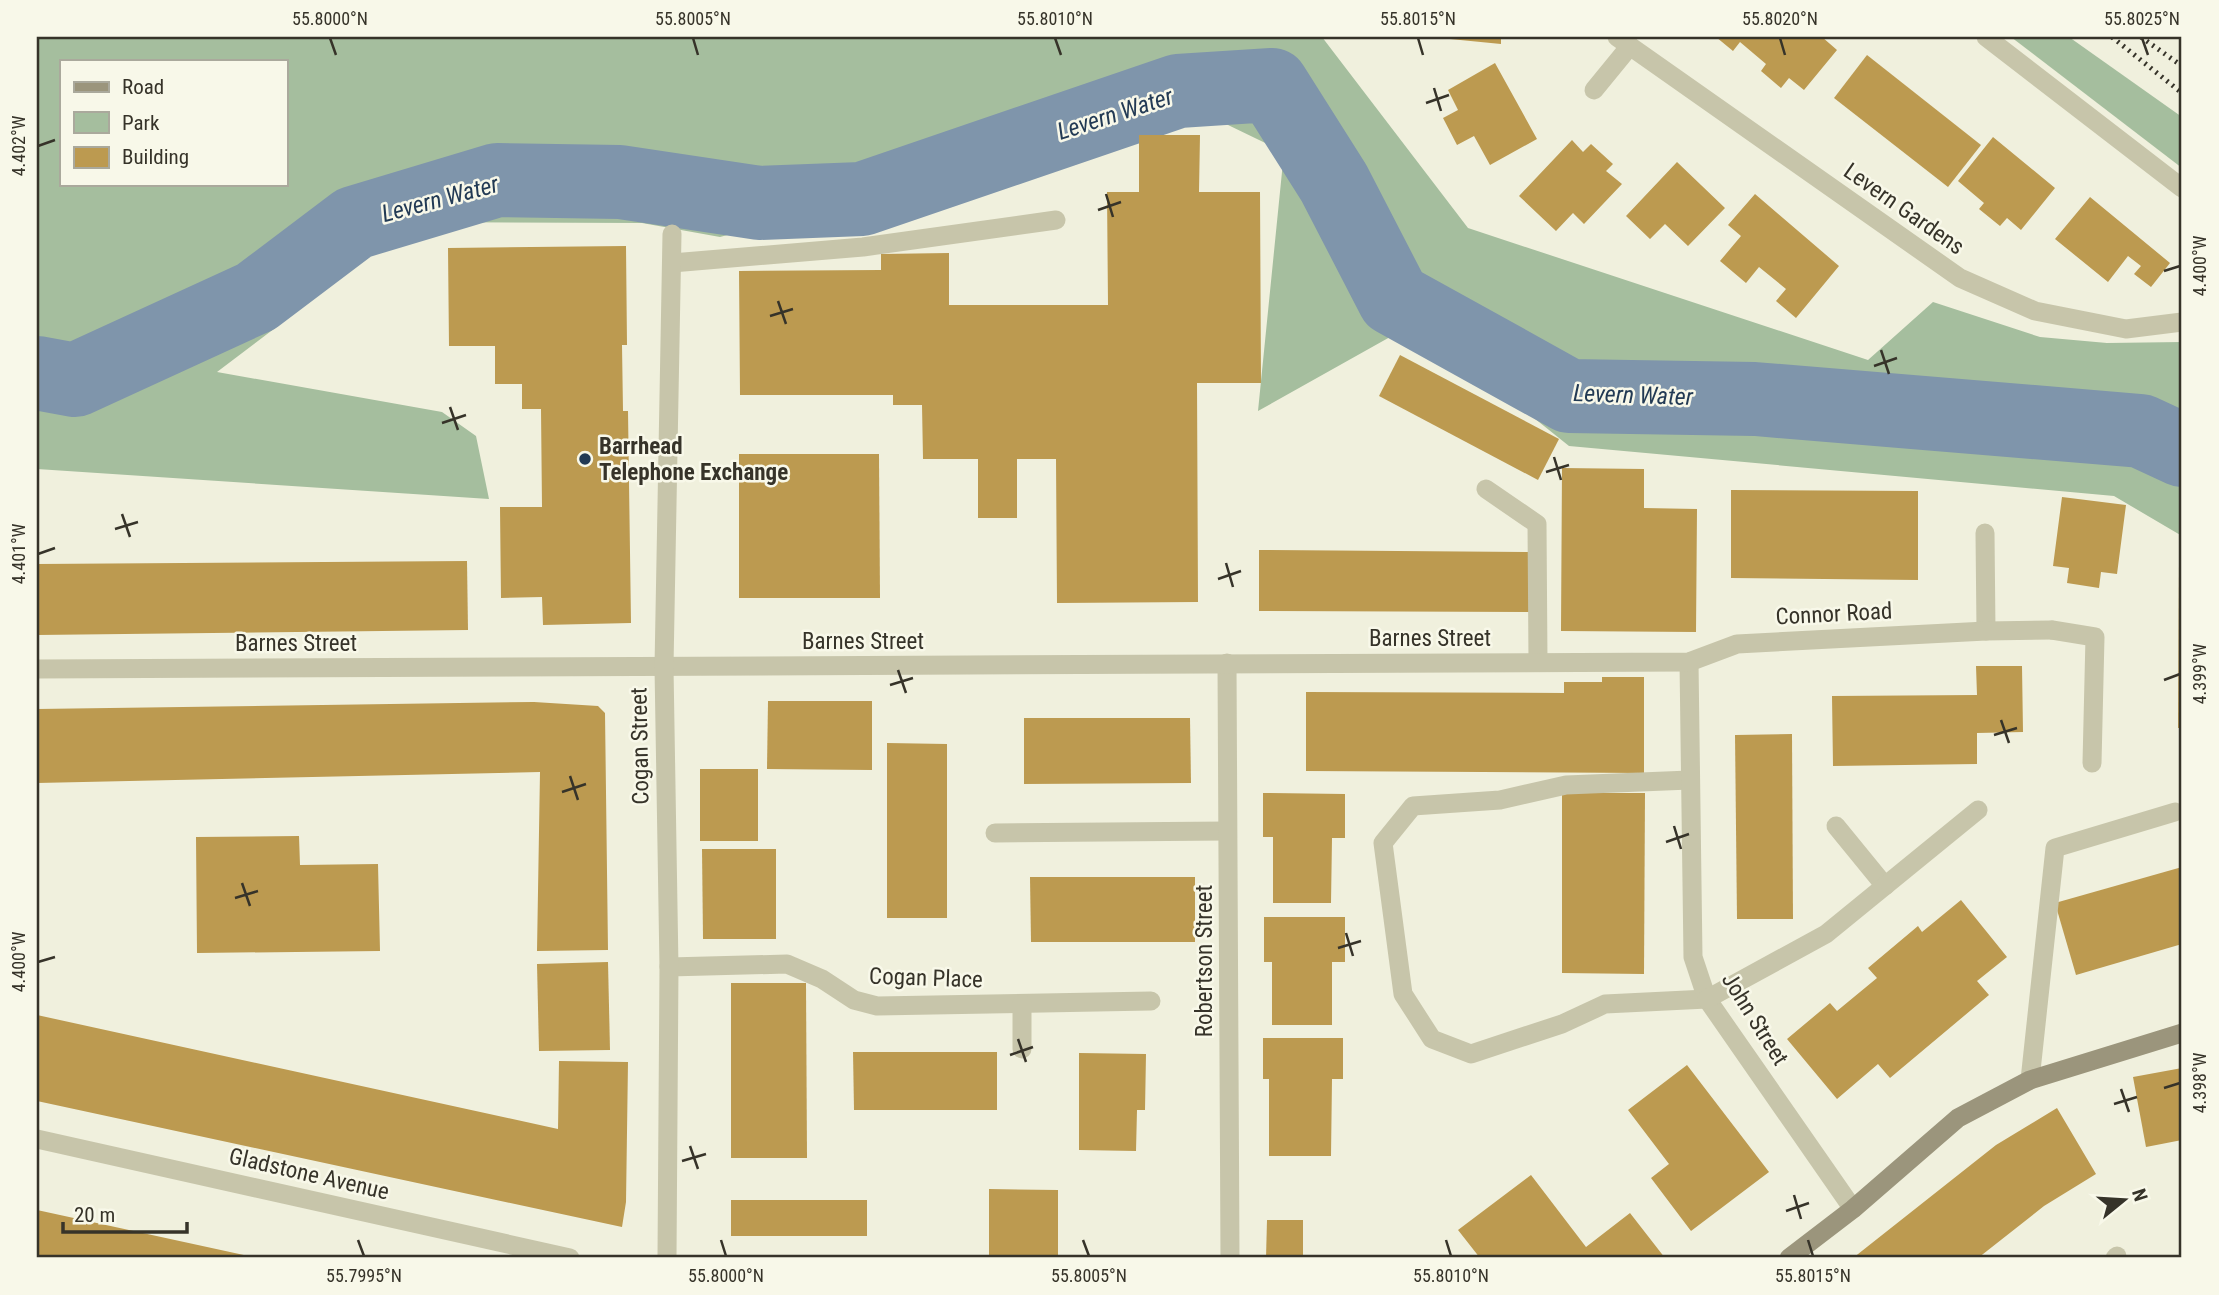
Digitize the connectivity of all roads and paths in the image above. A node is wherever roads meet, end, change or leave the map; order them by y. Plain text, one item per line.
1 (1986, 37) edge
2 (1624, 42) edge
3 (1594, 90) dead end
4 (2182, 188) edge
5 (1056, 220) dead end
6 (672, 234) dead end
7 (672, 263) junction
8 (2182, 322) edge
9 (1486, 489) dead end
10 (1985, 533) dead end
11 (1986, 631) junction
12 (1538, 662) junction
13 (1689, 662) junction
14 (1227, 663) junction
15 (664, 667) junction
16 (37, 668) edge
17 (2092, 763) dead end
18 (1690, 780) junction
19 (1978, 810) dead end
20 (2175, 812) dead end
21 (1836, 825) dead end
22 (1227, 831) junction
23 (995, 833) dead end
24 (1885, 886) junction
25 (669, 967) junction
26 (1707, 999) junction
27 (1151, 1001) dead end
28 (1022, 1004) junction
29 (2182, 1033) edge
30 (1023, 1049) dead end
31 (2030, 1080) junction
32 (37, 1139) edge
33 (1853, 1209) junction
34 (570, 1258) edge
35 (667, 1258) edge
36 (1230, 1258) edge
37 (1789, 1258) edge

1 - 4 street
2 - 3 street, Levern Gardens
2 - 8 street, Levern Gardens
5 - 7 street
6 - 7 street, Cogan Street
7 - 15 street, Cogan Street
9 - 12 street
10 - 11 street
11 - 13 street, Connor Road
11 - 17 street, Connor Road
12 - 13 street, Barnes Street
12 - 14 street, Barnes Street
13 - 18 street, John Street
14 - 15 street, Barnes Street
14 - 22 street, Robertson Street
15 - 16 street, Barnes Street
15 - 25 street, Cogan Street
18 - 26 street, John Street
18 - 26 street
19 - 24 street
20 - 31 street
21 - 24 street
22 - 23 street
22 - 36 street, Robertson Street
24 - 26 street
25 - 28 street, Cogan Place
25 - 35 street, Cogan Street
26 - 33 street, John Street
27 - 28 street, Cogan Place
28 - 30 street
29 - 31 main road
31 - 33 main road
32 - 34 street, Gladstone Avenue
33 - 37 main road

